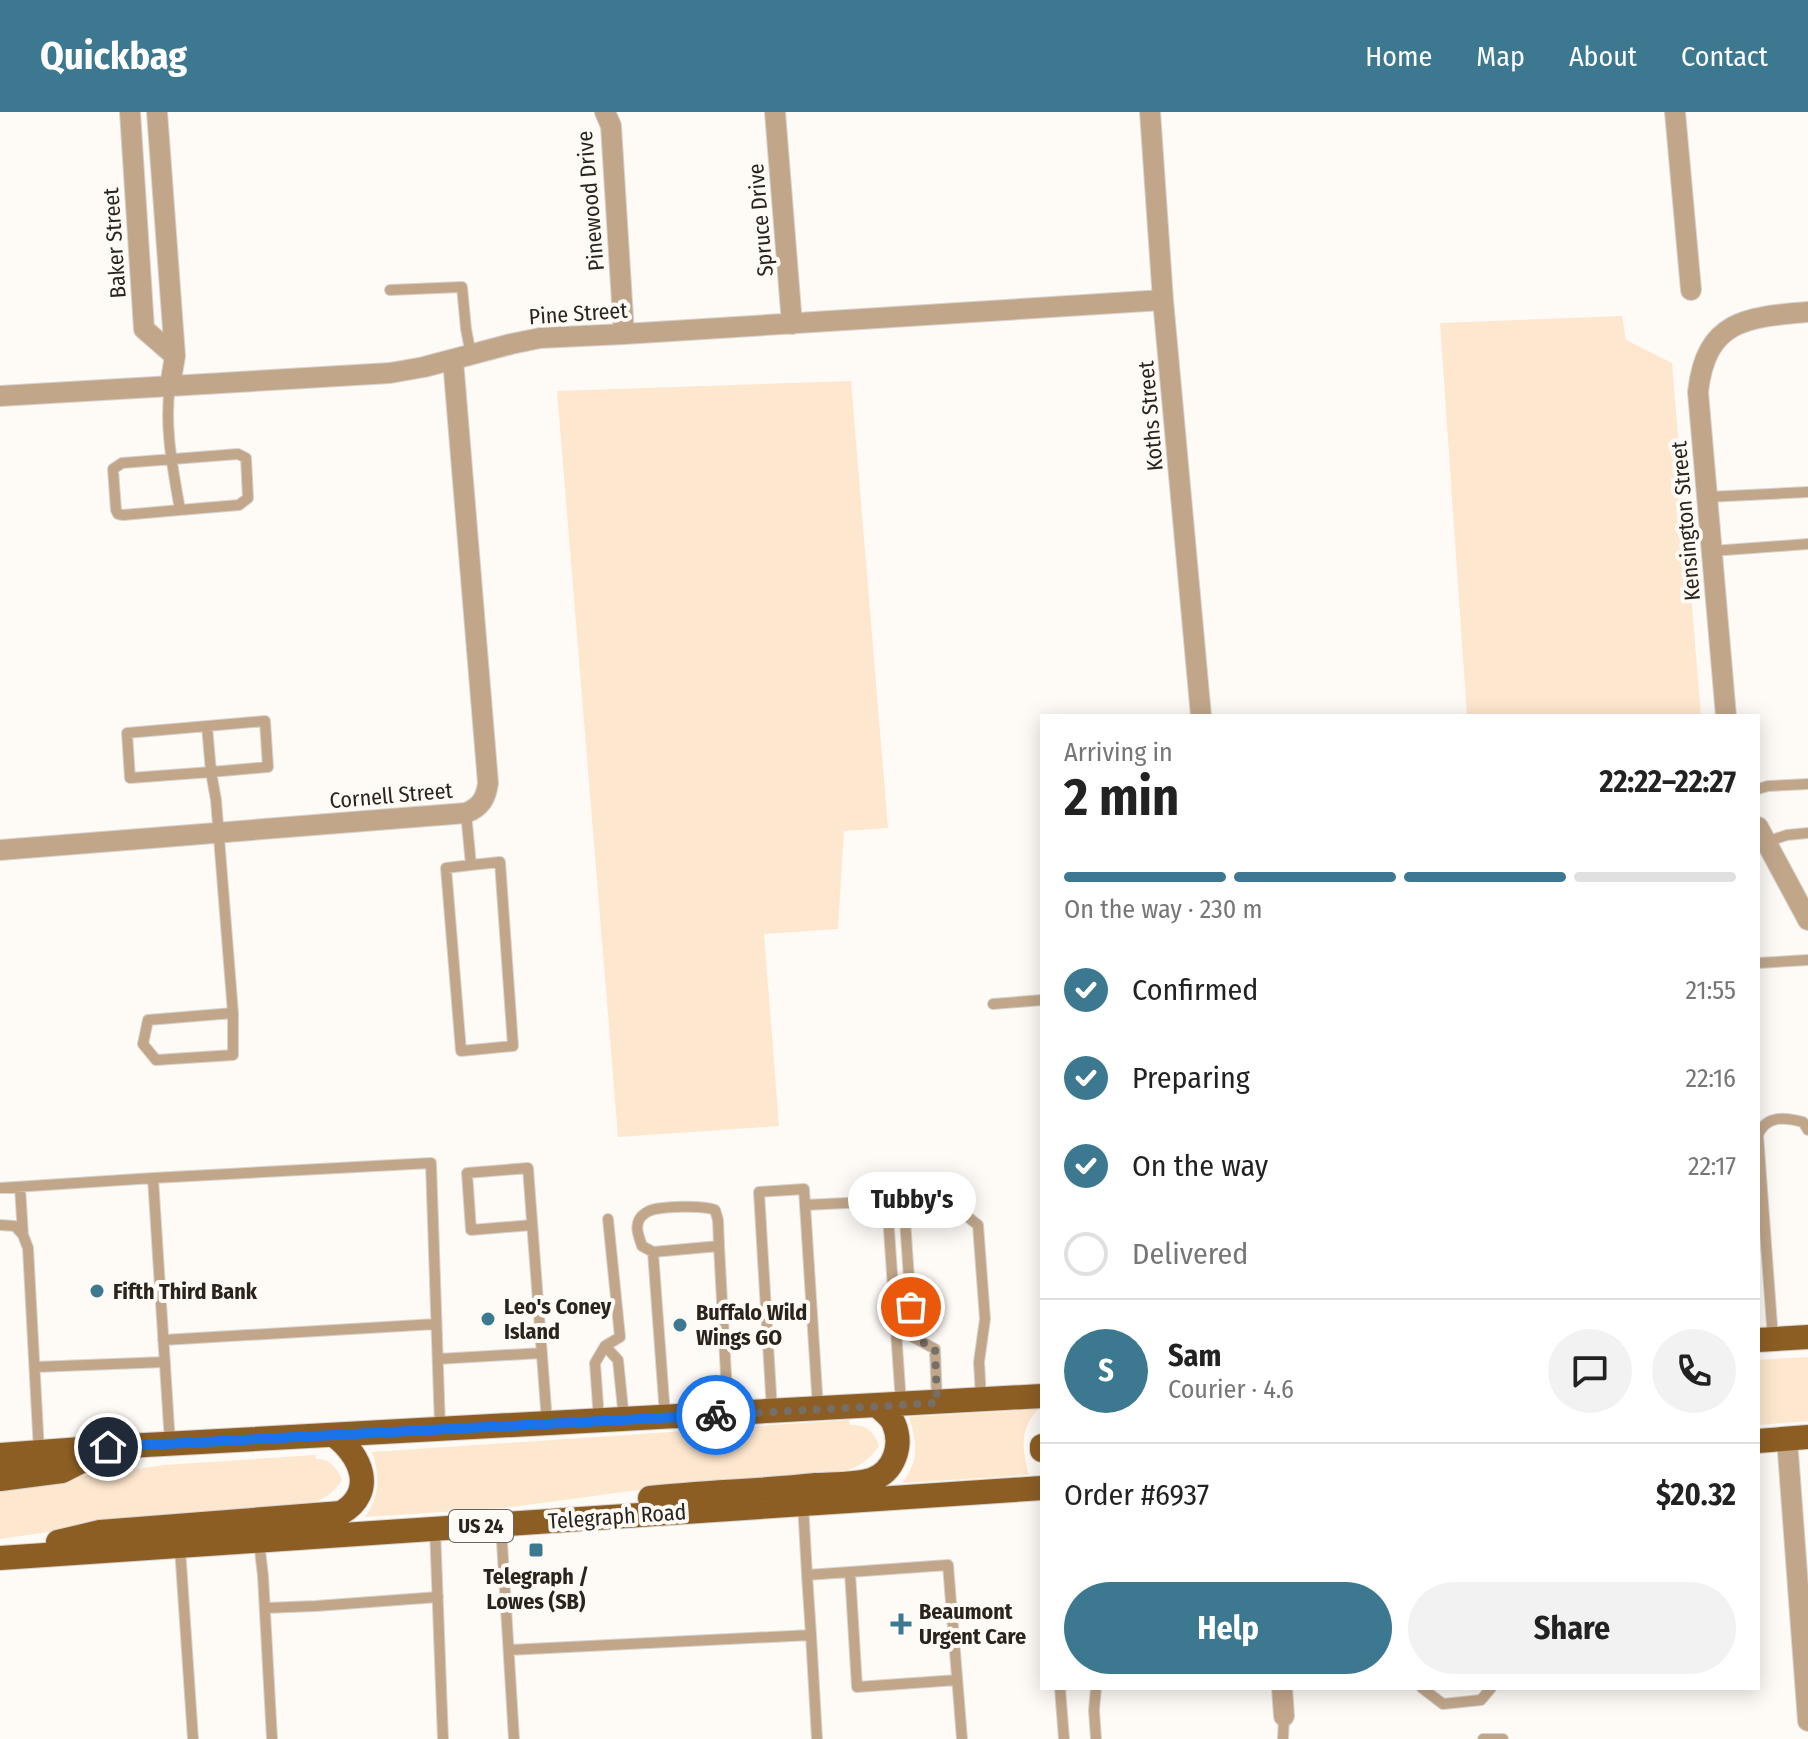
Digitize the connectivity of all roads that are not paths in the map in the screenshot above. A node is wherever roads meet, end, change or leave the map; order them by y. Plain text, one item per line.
1 (130, 112) edge
2 (157, 112) edge
3 (605, 112) edge
4 (775, 112) edge
5 (1150, 112) edge
6 (1675, 112) edge
7 (390, 290) dead end
8 (1691, 290) dead end
9 (1163, 300) junction
10 (1808, 312) edge
11 (792, 324) junction
12 (624, 334) junction
13 (175, 356) junction
14 (462, 358) junction
15 (170, 386) junction
16 (0, 396) edge
17 (172, 460) junction
18 (1808, 492) edge
19 (1707, 497) junction
20 (180, 510) junction
21 (1808, 544) edge
22 (1712, 551) junction
23 (1201, 714) edge
24 (1726, 714) edge
25 (207, 726) junction
26 (211, 772) junction
27 (1808, 784) edge
28 (1760, 788) edge
29 (466, 813) junction
30 (218, 833) junction
31 (1808, 833) edge
32 (1762, 834) edge
33 (0, 850) edge
34 (471, 865) junction
35 (1808, 920) edge
36 (1808, 960) edge
37 (1760, 963) edge
38 (1040, 1000) edge
39 (993, 1004) dead end
40 (233, 1013) junction
41 (1760, 1130) edge
42 (1808, 1130) edge
43 (153, 1178) junction
44 (1760, 1186) edge
45 (20, 1187) junction
46 (0, 1188) edge
47 (805, 1205) junction
48 (608, 1219) dead end
49 (0, 1225) edge
50 (532, 1225) junction
51 (23, 1235) junction
52 (719, 1246) junction
53 (653, 1252) junction
54 (436, 1324) junction
55 (1808, 1337) edge
56 (163, 1340) junction
57 (1766, 1340) edge
58 (605, 1346) junction
59 (542, 1353) junction
60 (438, 1359) junction
61 (165, 1362) junction
62 (35, 1367) junction
63 (1040, 1396) edge
64 (981, 1400) junction
65 (937, 1403) junction
66 (890, 1406) junction
67 (818, 1410) junction
68 (772, 1412) junction
69 (728, 1414) junction
70 (665, 1417) junction
71 (624, 1419) junction
72 (599, 1420) junction
73 (547, 1424) junction
74 (440, 1429) junction
75 (334, 1435) junction
76 (1798, 1438) edge
77 (1760, 1441) edge
78 (170, 1445) junction
79 (108, 1447) junction
80 (39, 1453) junction
81 (0, 1455) edge
82 (0, 1479) edge
83 (1040, 1488) edge
84 (803, 1504) junction
85 (579, 1519) junction
86 (501, 1524) junction
87 (435, 1529) junction
88 (259, 1540) junction
89 (180, 1546) junction
90 (0, 1556) edge
91 (850, 1572) junction
92 (807, 1575) junction
93 (438, 1597) junction
94 (265, 1608) junction
95 (811, 1635) junction
96 (509, 1650) junction
97 (957, 1680) junction
98 (1060, 1690) edge
99 (1096, 1690) edge
100 (1282, 1690) edge
101 (1425, 1690) edge
102 (1489, 1690) edge
103 (1284, 1716) joint
104 (1808, 1721) edge
105 (193, 1739) edge
106 (272, 1739) edge
107 (443, 1739) edge
108 (514, 1739) edge
109 (817, 1739) edge
110 (962, 1739) edge
111 (1064, 1739) edge
112 (1096, 1739) edge
113 (1283, 1739) edge
114 (1483, 1739) edge
115 (1503, 1739) edge

1 - 13 street, Baker Street
2 - 13 street
3 - 12 street, Pinewood Drive
4 - 11 street, Spruce Drive
5 - 9 street, Koths Street
6 - 8 street
7 - 14 lane
9 - 11 street, Pine Street
9 - 23 street, Koths Street
10 - 19 street, Kensington Street
11 - 12 street, Pine Street
12 - 14 street, Pine Street
13 - 15 street
14 - 15 street, Pine Street
14 - 29 street, Cornell Street
15 - 16 street, Pine Street
15 - 17 lane
17 - 20 lane
17 - 20 lane
17 - 20 lane
18 - 19 lane
19 - 22 street, Kensington Street
21 - 22 lane
22 - 24 street, Kensington Street
25 - 26 lane
25 - 26 lane
25 - 26 lane
26 - 30 lane
27 - 28 lane
29 - 30 street, Cornell Street
29 - 34 lane
30 - 33 street, Cornell Street
30 - 40 lane
31 - 32 lane
32 - 35 street
34 - 34 lane
36 - 37 lane
38 - 39 lane
40 - 40 lane
41 - 42 lane
43 - 45 lane
43 - 54 lane
43 - 56 lane
44 - 57 lane
45 - 46 lane
45 - 51 lane
47 - 66 lane
47 - 67 lane
47 - 68 lane
48 - 58 lane
49 - 51 lane
50 - 50 lane
50 - 59 lane
51 - 62 lane
52 - 53 lane
52 - 53 lane
52 - 69 lane
53 - 70 lane
54 - 56 lane
54 - 60 lane
55 - 57 main road
56 - 61 lane
58 - 71 lane
58 - 72 lane
59 - 60 lane
59 - 73 lane
60 - 74 lane
61 - 62 lane
61 - 78 lane
62 - 80 lane
63 - 64 main road
64 - 65 main road
64 - 65 lane
65 - 66 main road
66 - 67 main road
66 - 85 main road
67 - 68 main road
68 - 69 main road
69 - 70 main road
70 - 71 main road
71 - 72 main road
72 - 73 main road
73 - 74 main road
74 - 75 main road
75 - 78 main road
75 - 90 main road
76 - 77 main road
76 - 104 street
78 - 79 main road
79 - 80 main road
79 - 82 main road
80 - 81 main road
83 - 84 main road, Telegraph Road / US 24
84 - 85 main road, Telegraph Road / US 24
84 - 92 lane
85 - 86 main road, Telegraph Road / US 24
86 - 87 main road, Telegraph Road / US 24
86 - 96 lane
87 - 88 main road, Telegraph Road / US 24
87 - 93 lane
88 - 89 main road, Telegraph Road / US 24
88 - 94 lane
89 - 90 main road, Telegraph Road / US 24
89 - 105 lane
91 - 92 lane
91 - 97 lane
91 - 97 lane
92 - 95 lane
93 - 94 lane
93 - 107 lane
94 - 106 lane
95 - 96 lane
95 - 109 lane
96 - 108 lane
97 - 110 lane
98 - 111 lane
99 - 112 lane
100 - 103 street
101 - 102 lane
103 - 113 lane
114 - 115 lane

